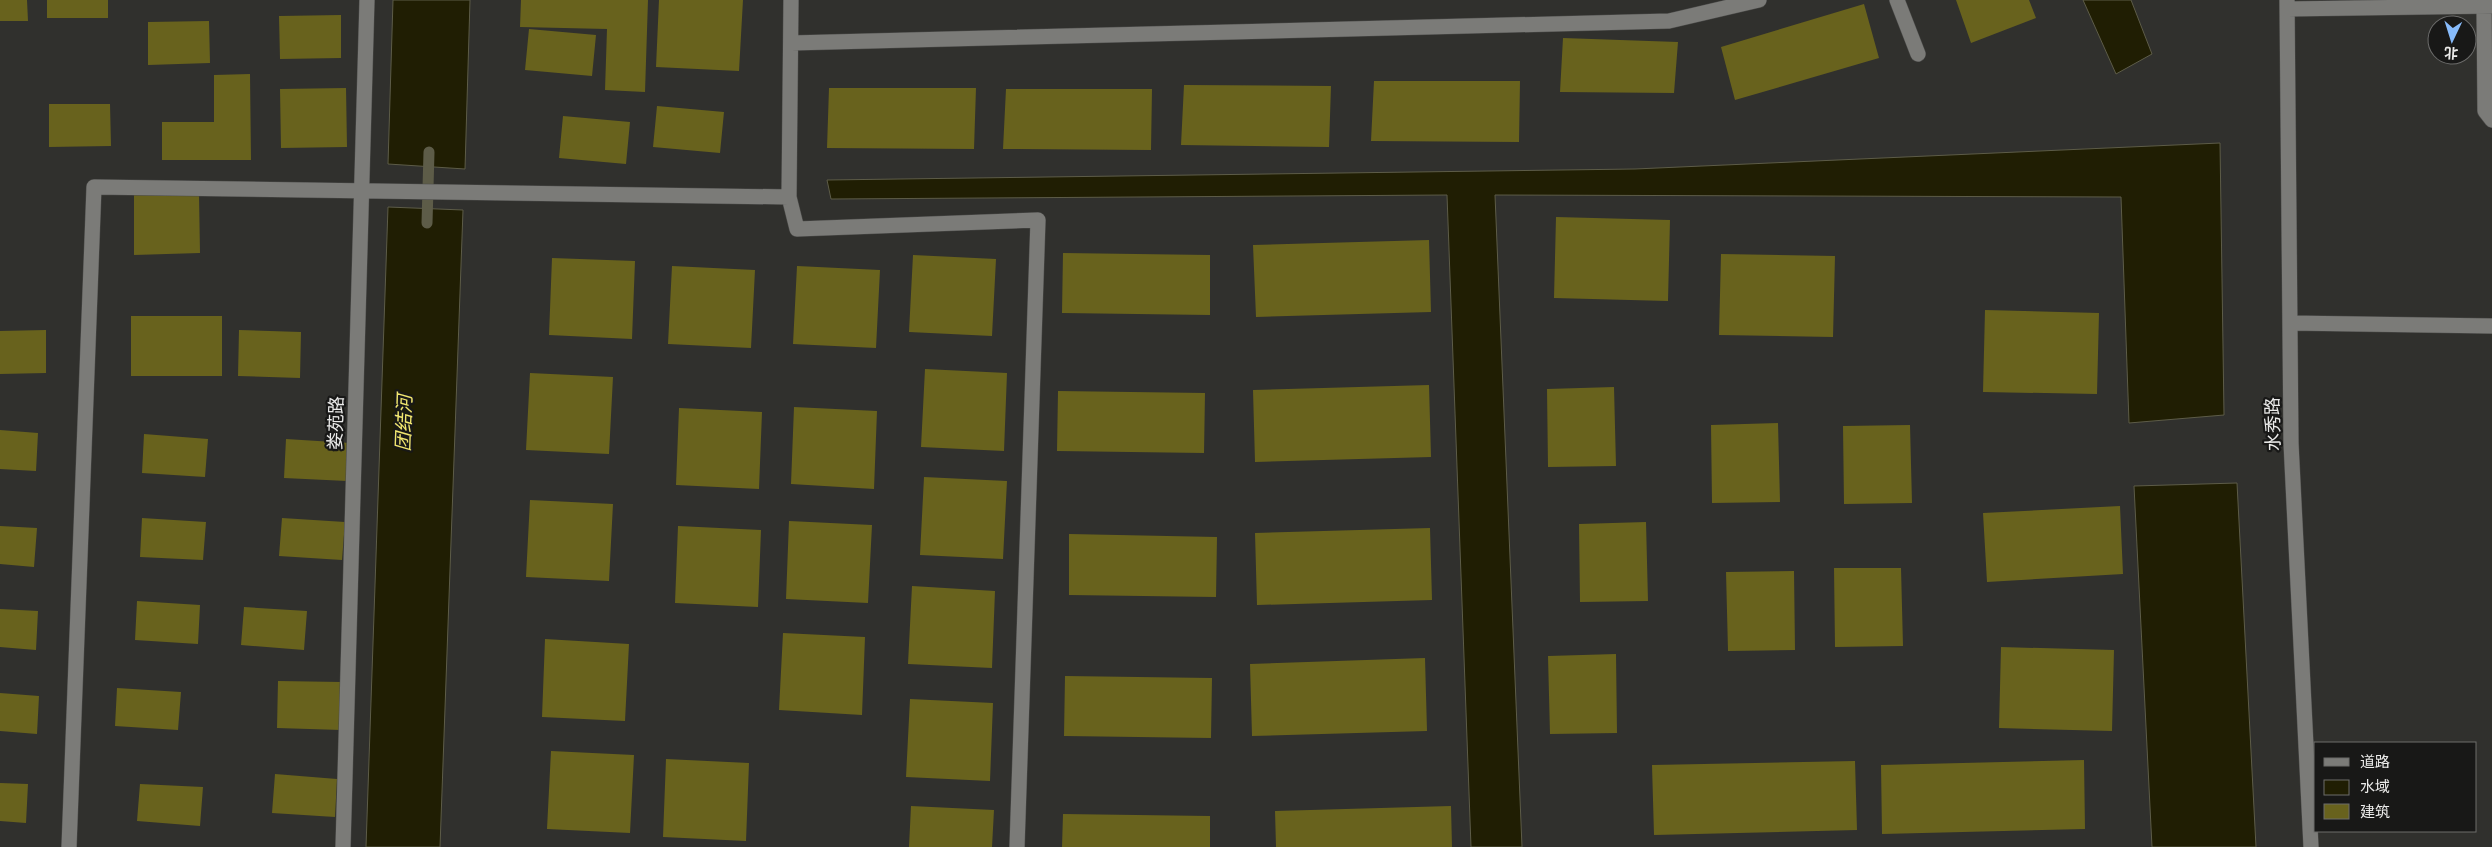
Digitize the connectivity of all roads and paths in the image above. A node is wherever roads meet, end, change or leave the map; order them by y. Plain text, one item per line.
1 (367, 0) edge
2 (791, 0) edge
3 (1759, 0) edge
4 (1897, 0) edge
5 (2287, 5) edge
6 (2488, 6) edge
7 (791, 43) junction
8 (1918, 54) dead end
9 (2492, 120) edge
10 (361, 190) junction
11 (789, 197) junction
12 (2290, 323) junction
13 (2492, 326) edge
14 (69, 847) edge
15 (343, 847) edge
16 (1018, 847) edge
17 (2311, 847) edge

1 - 10 street, 娄苑路
2 - 7 street
3 - 7 street
4 - 8 street
5 - 6 street
5 - 12 street, 水秀路
6 - 9 street
7 - 11 street
10 - 11 street
10 - 14 street
10 - 15 street, 娄苑路
11 - 16 street
12 - 13 street
12 - 17 street, 水秀路

